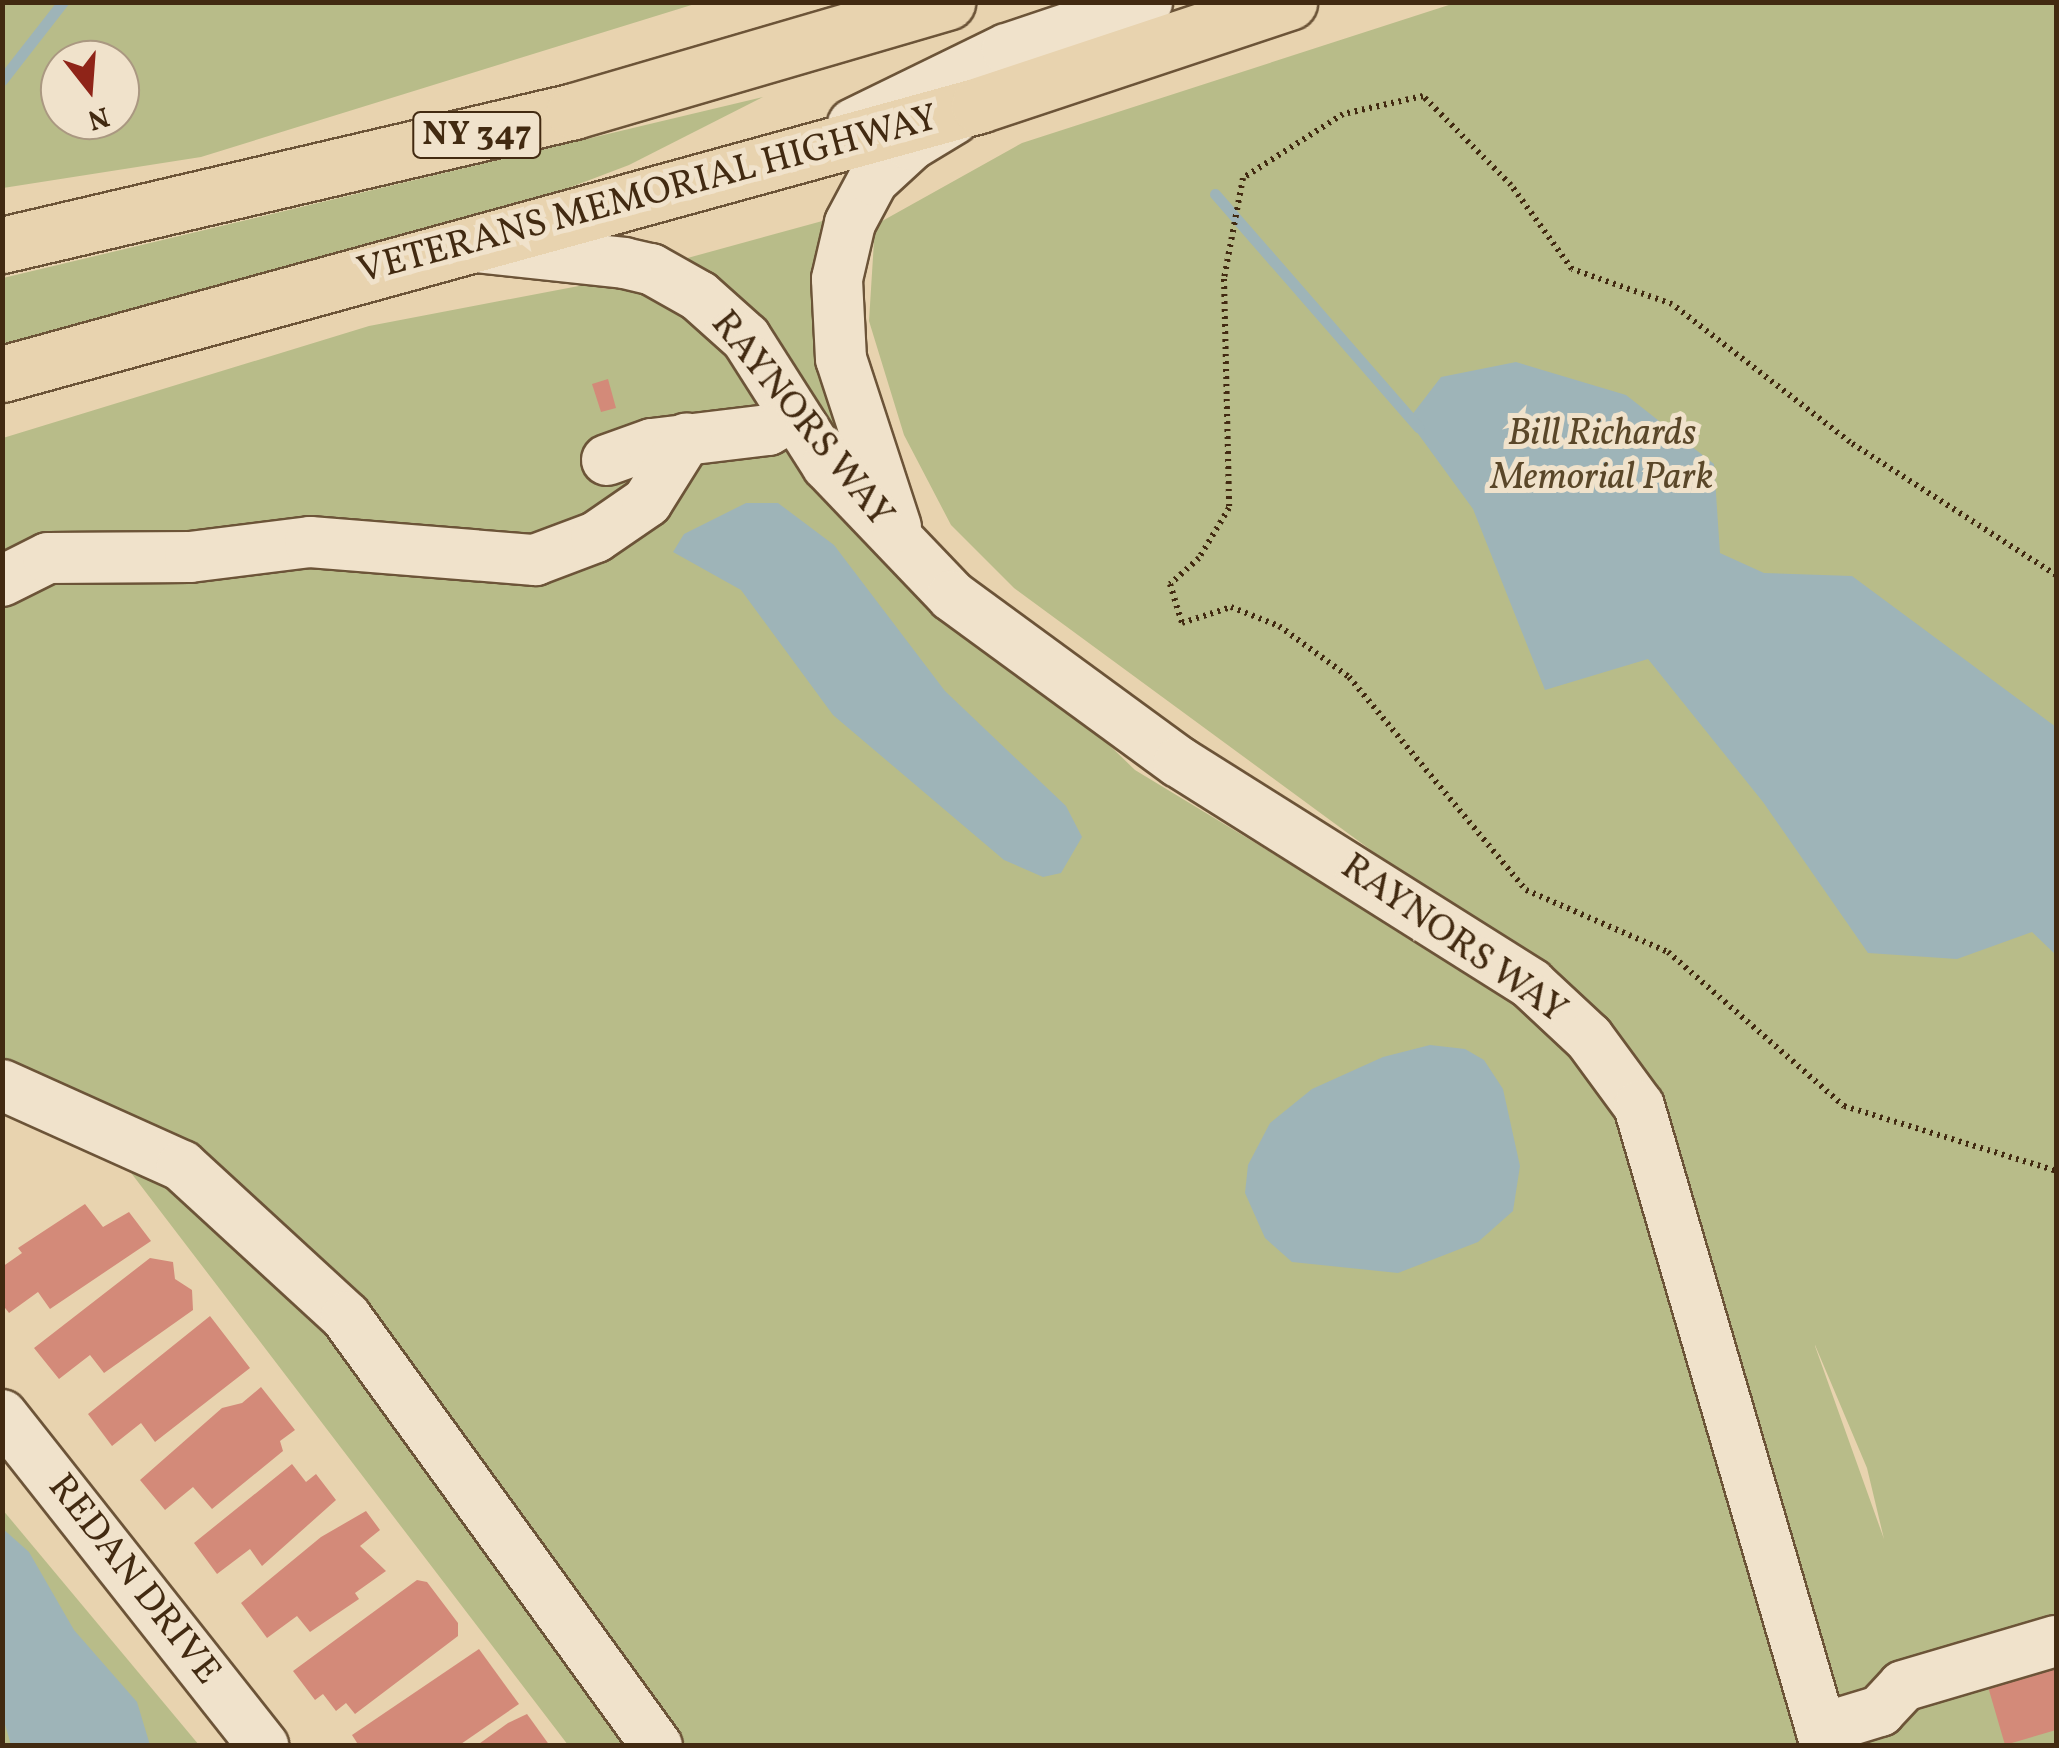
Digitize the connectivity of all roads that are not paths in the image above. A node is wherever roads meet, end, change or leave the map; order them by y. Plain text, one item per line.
1 (946, 2) edge
2 (1148, 2) edge
3 (1289, 2) edge
4 (979, 105) junction
5 (776, 161) junction
6 (2, 245) edge
7 (466, 247) junction
8 (2, 374) edge
9 (794, 415) junction
10 (687, 438) junction
11 (607, 460) dead end
12 (902, 546) junction
13 (2, 581) edge
14 (2, 1085) edge
15 (2, 1415) edge
16 (2056, 1641) edge
17 (1824, 1737) edge
18 (263, 1746) edge
19 (656, 1746) edge

1 - 6 highway, NY 347
2 - 5 street
3 - 4 highway, VETERANS MEMORIAL HIGHWAY
4 - 5 highway, VETERANS MEMORIAL HIGHWAY
4 - 12 street, RAYNORS WAY
5 - 7 highway, VETERANS MEMORIAL HIGHWAY
7 - 8 highway, VETERANS MEMORIAL HIGHWAY
7 - 9 street, RAYNORS WAY
9 - 10 street
9 - 12 street, RAYNORS WAY
10 - 11 street
10 - 13 street
12 - 17 street, RAYNORS WAY
14 - 19 street
15 - 18 street, REDAN DRIVE
16 - 17 street

